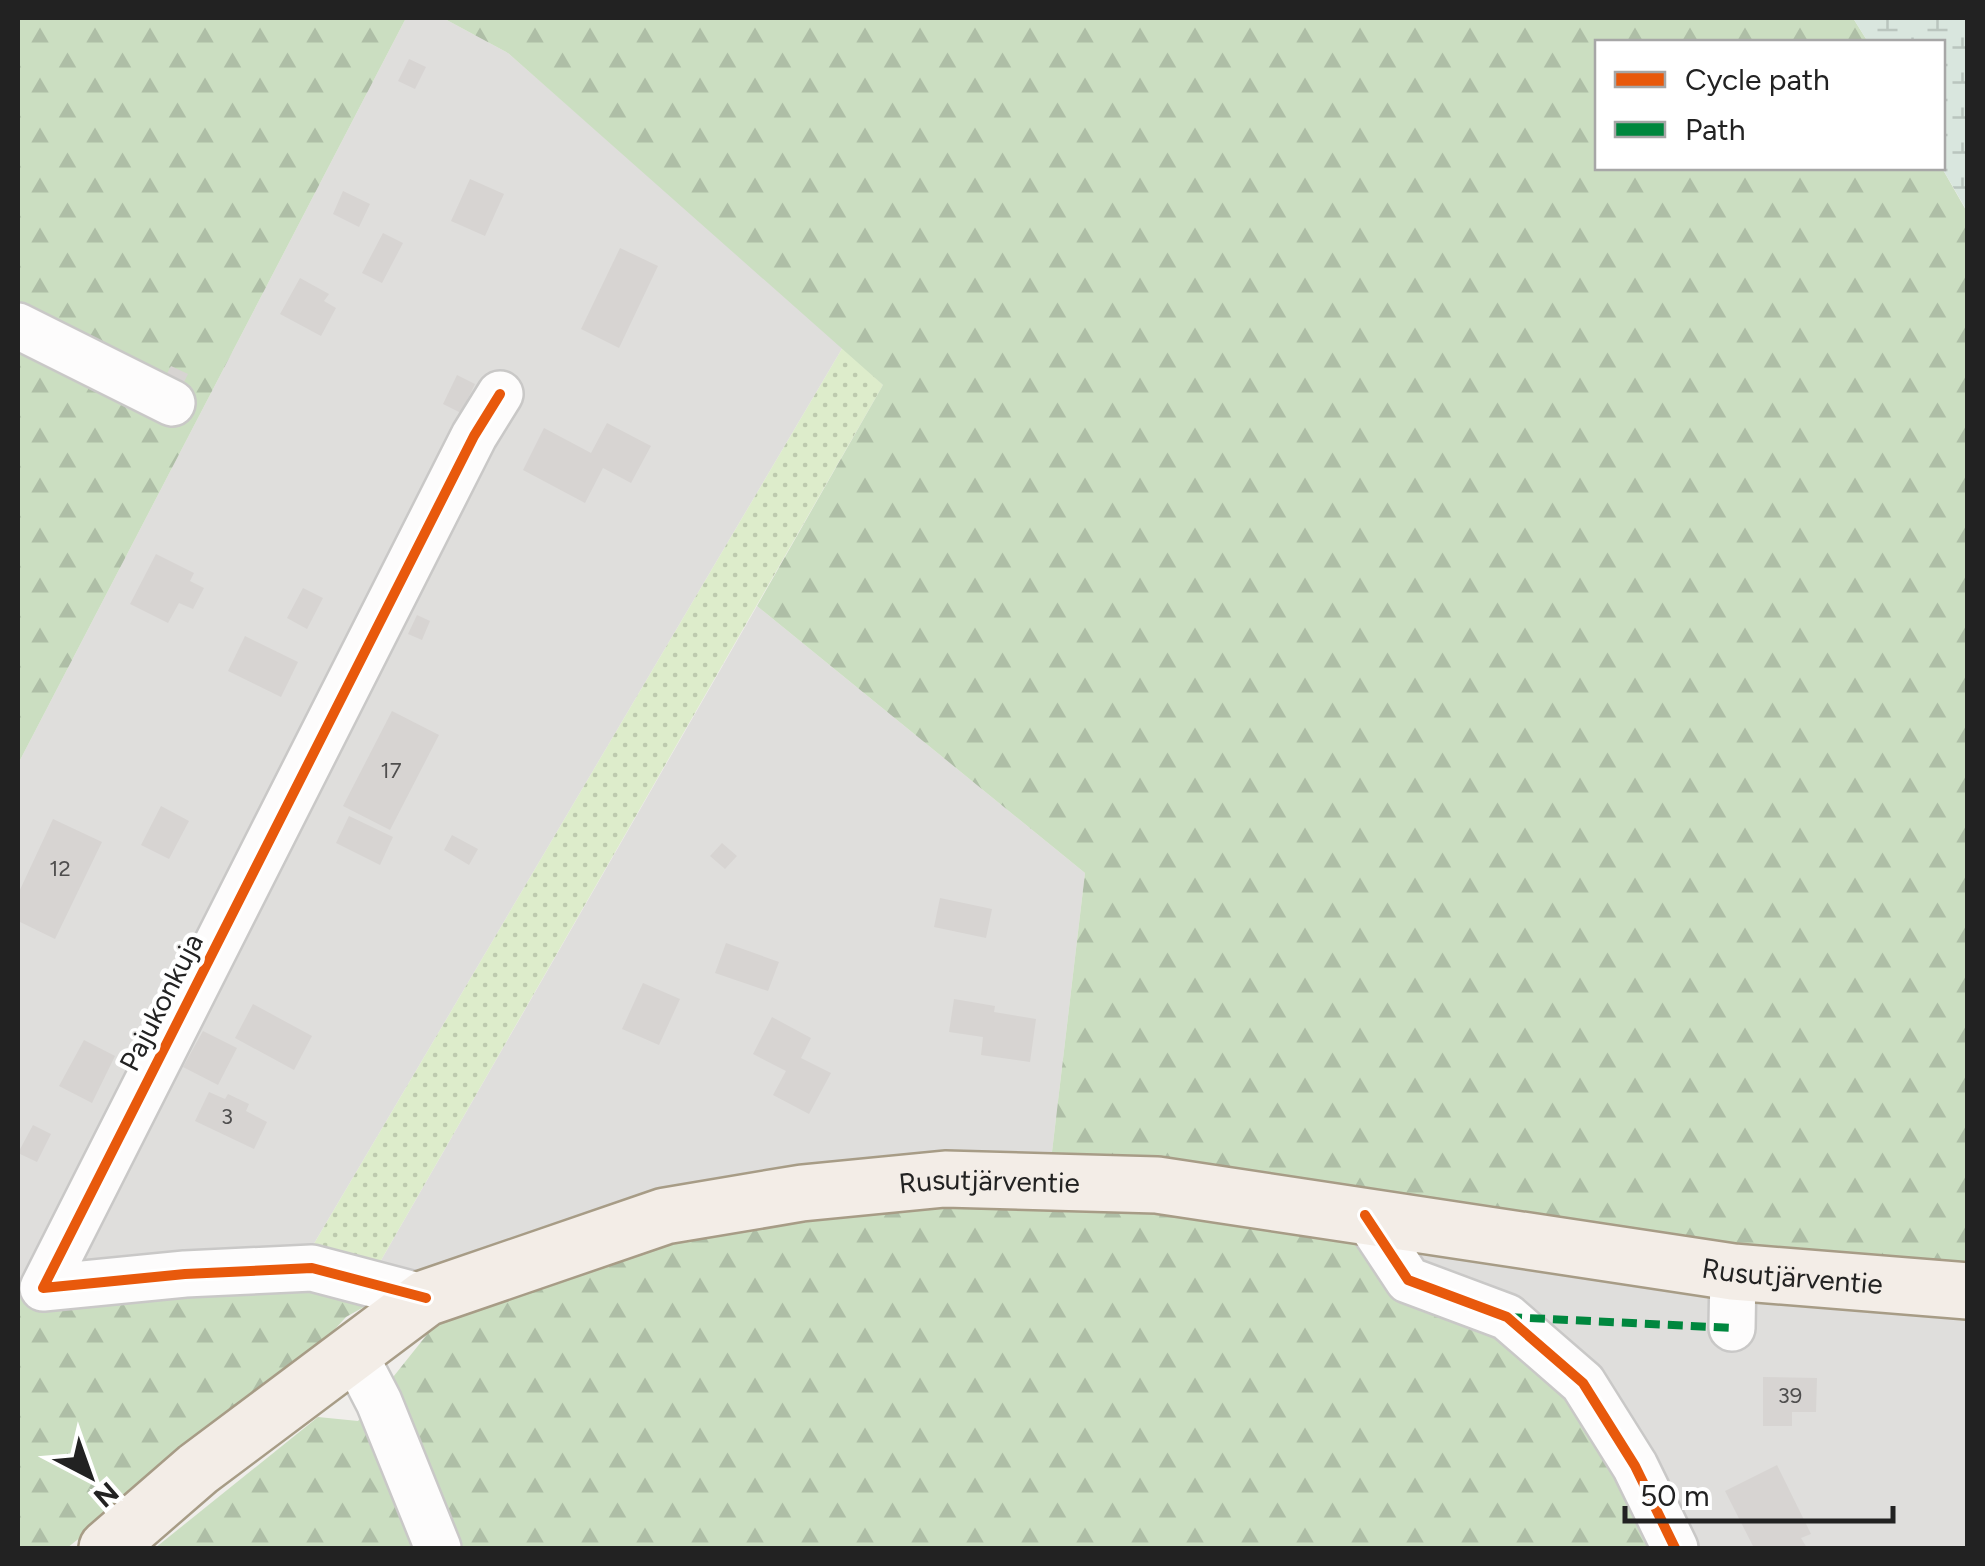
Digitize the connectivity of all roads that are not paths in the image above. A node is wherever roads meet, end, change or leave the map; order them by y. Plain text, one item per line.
1 (18, 326) edge
2 (500, 394) dead end
3 (172, 404) dead end
4 (1365, 1215) junction
5 (1732, 1272) junction
6 (30, 1290) edge
7 (1968, 1291) edge
8 (426, 1298) junction
9 (1732, 1328) dead end
10 (353, 1352) junction
11 (107, 1548) edge
12 (438, 1548) edge
13 (1675, 1548) edge

1 - 3 street
2 - 6 street, Pajukonkuja
4 - 5 main road, Rusutjärventie
4 - 8 main road, Rusutjärventie
4 - 13 street
5 - 7 main road, Rusutjärventie
5 - 9 street
6 - 8 street, Pajukonkuja
8 - 10 main road, Rusutjärventie
10 - 11 main road, Rusutjärventie
10 - 12 street

